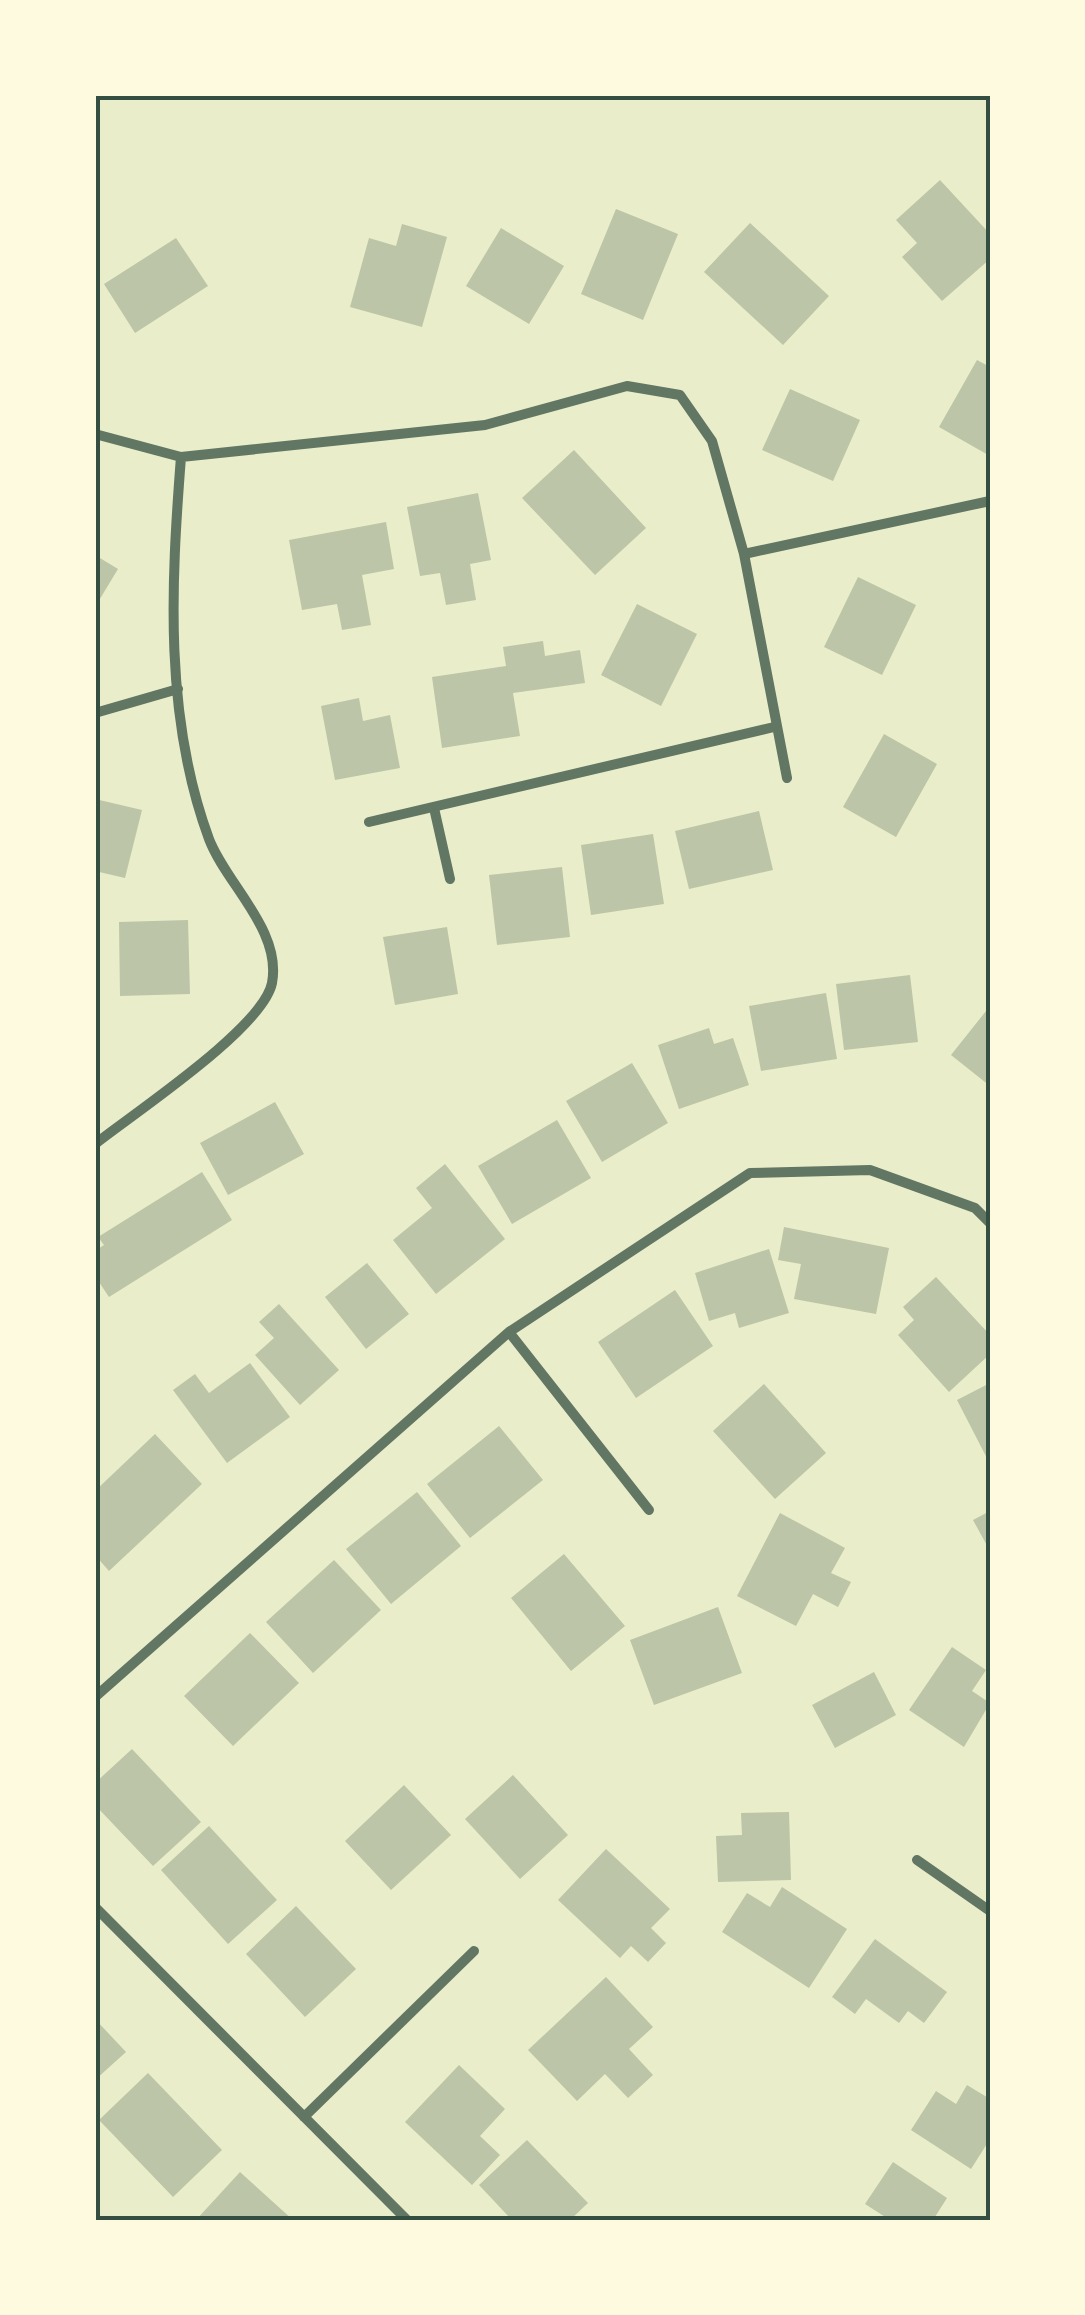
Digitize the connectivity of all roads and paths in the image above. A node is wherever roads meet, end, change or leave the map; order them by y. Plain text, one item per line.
1 (95, 434) edge
2 (181, 458) junction
3 (990, 501) edge
4 (744, 554) junction
5 (178, 689) junction
6 (95, 712) edge
7 (774, 727) junction
8 (786, 778) dead end
9 (434, 808) junction
10 (368, 822) dead end
11 (450, 880) dead end
12 (95, 1144) edge
13 (990, 1222) edge
14 (508, 1332) junction
15 (649, 1510) dead end
16 (95, 1697) edge
17 (916, 1860) dead end
18 (95, 1907) edge
19 (990, 1910) edge
20 (474, 1951) dead end
21 (304, 2116) junction
22 (406, 2220) edge

1 - 2 street
2 - 4 street
2 - 5 street
3 - 4 street
4 - 7 street
5 - 6 street
5 - 12 street
7 - 8 street
7 - 9 street
9 - 10 street
9 - 11 street
13 - 14 street
14 - 15 street
14 - 16 street
17 - 19 street
18 - 21 street
20 - 21 street
21 - 22 street

